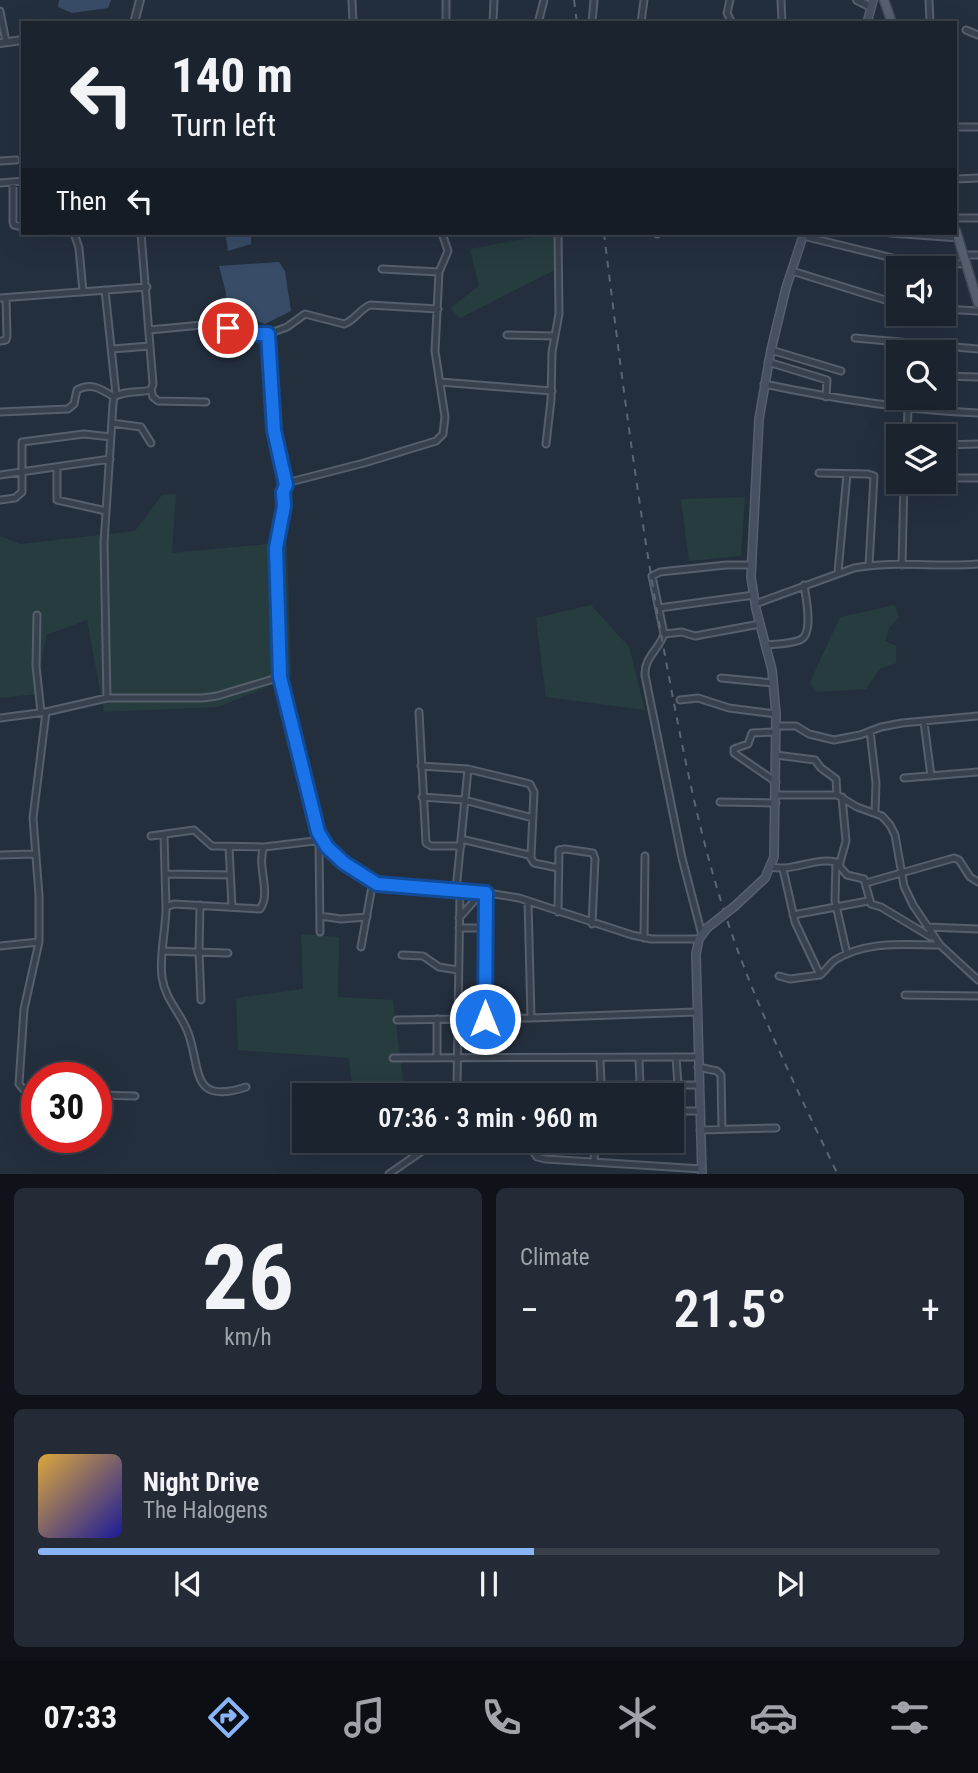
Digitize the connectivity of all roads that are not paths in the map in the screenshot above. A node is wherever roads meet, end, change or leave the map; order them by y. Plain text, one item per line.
1 (140, 0) edge
2 (352, 0) edge
3 (446, 0) edge
4 (494, 0) edge
5 (544, 0) edge
6 (594, 0) edge
7 (644, 0) edge
8 (730, 0) edge
9 (781, 0) edge
10 (857, 0) edge
11 (884, 0) edge
12 (929, 0) edge
13 (872, 4) edge
14 (0, 11) edge
15 (136, 21) edge
16 (353, 21) edge
17 (446, 21) edge
18 (494, 21) edge
19 (539, 21) edge
20 (593, 21) edge
21 (641, 21) edge
22 (731, 21) edge
23 (782, 21) edge
24 (868, 21) edge
25 (891, 21) edge
26 (930, 21) edge
27 (966, 30) dead end
28 (978, 35) edge
29 (21, 40) edge
30 (3, 43) edge
31 (957, 127) edge
32 (978, 127) edge
33 (16, 160) dead end
34 (0, 161) edge
35 (978, 178) edge
36 (957, 179) edge
37 (21, 181) edge
38 (13, 182) junction
39 (0, 184) edge
40 (957, 218) edge
41 (978, 218) edge
42 (21, 226) edge
43 (957, 234) edge
44 (75, 235) edge
45 (141, 235) edge
46 (443, 235) edge
47 (558, 235) edge
48 (804, 235) edge
49 (808, 235) edge
50 (978, 255) edge
51 (965, 260) junction
52 (382, 270) dead end
53 (792, 271) junction
54 (439, 272) junction
55 (147, 287) junction
56 (105, 290) junction
57 (83, 292) junction
58 (3, 298) edge
59 (886, 300) edge
60 (978, 303) edge
61 (438, 309) junction
62 (956, 310) edge
63 (978, 311) edge
64 (149, 330) junction
65 (268, 334) junction
66 (507, 335) dead end
67 (555, 336) junction
68 (855, 338) dead end
69 (0, 341) edge
70 (150, 346) junction
71 (111, 349) junction
72 (978, 349) edge
73 (771, 350) junction
74 (768, 362) junction
75 (841, 371) dead end
76 (956, 376) edge
77 (978, 377) edge
78 (440, 382) junction
79 (764, 384) junction
80 (152, 390) junction
81 (552, 391) junction
82 (115, 396) junction
83 (826, 397) junction
84 (206, 402) dead end
85 (886, 406) edge
86 (926, 410) edge
87 (0, 412) edge
88 (978, 413) edge
89 (112, 424) junction
90 (111, 438) junction
91 (151, 443) dead end
92 (546, 444) dead end
93 (978, 444) edge
94 (956, 445) edge
95 (110, 459) junction
96 (57, 468) junction
97 (24, 473) junction
98 (819, 474) dead end
99 (847, 474) junction
100 (0, 475) edge
101 (956, 478) edge
102 (978, 478) edge
103 (286, 485) junction
104 (904, 494) edge
105 (0, 500) edge
106 (106, 511) junction
107 (978, 564) edge
108 (752, 565) junction
109 (869, 565) junction
110 (902, 565) junction
111 (838, 572) junction
112 (804, 585) junction
113 (754, 600) junction
114 (659, 608) junction
115 (37, 615) dead end
116 (760, 624) junction
117 (664, 634) junction
118 (765, 645) junction
119 (280, 677) junction
120 (721, 678) dead end
121 (773, 682) junction
122 (107, 698) junction
123 (680, 700) dead end
124 (44, 712) junction
125 (419, 712) dead end
126 (776, 713) junction
127 (978, 716) edge
128 (0, 718) edge
129 (924, 722) junction
130 (776, 729) junction
131 (870, 732) junction
132 (776, 755) junction
133 (421, 766) junction
134 (468, 769) junction
135 (978, 772) edge
136 (931, 776) junction
137 (904, 778) dead end
138 (776, 782) junction
139 (840, 796) junction
140 (422, 797) junction
141 (776, 799) junction
142 (464, 800) junction
143 (720, 802) dead end
144 (875, 813) junction
145 (533, 818) junction
146 (164, 835) junction
147 (151, 836) dead end
148 (461, 839) junction
149 (321, 840) junction
150 (461, 846) junction
151 (229, 847) junction
152 (264, 847) junction
153 (35, 854) junction
154 (0, 855) edge
155 (531, 856) junction
156 (645, 856) dead end
157 (838, 864) junction
158 (558, 867) junction
159 (771, 867) junction
160 (783, 869) junction
161 (166, 874) junction
162 (230, 875) junction
163 (902, 875) junction
164 (978, 882) edge
165 (375, 883) junction
166 (866, 883) junction
167 (458, 890) junction
168 (484, 893) junction
169 (527, 901) junction
170 (868, 901) junction
171 (200, 905) junction
172 (166, 907) junction
173 (232, 907) junction
174 (836, 907) junction
175 (558, 912) junction
176 (793, 915) junction
177 (320, 916) junction
178 (366, 917) junction
179 (459, 918) junction
180 (592, 923) junction
181 (926, 926) junction
182 (459, 928) junction
183 (486, 929) junction
184 (978, 929) edge
185 (320, 932) dead end
186 (700, 937) junction
187 (644, 938) junction
188 (938, 942) junction
189 (39, 943) junction
190 (0, 946) edge
191 (361, 947) dead end
192 (163, 951) junction
193 (199, 952) junction
194 (229, 953) dead end
195 (402, 954) dead end
196 (847, 954) junction
197 (458, 970) junction
198 (820, 975) junction
199 (779, 976) dead end
200 (978, 980) edge
201 (905, 995) dead end
202 (978, 996) edge
203 (201, 1000) dead end
204 (696, 1012) junction
205 (531, 1018) junction
206 (436, 1019) junction
207 (457, 1019) junction
208 (485, 1019) junction
209 (397, 1020) dead end
210 (676, 1057) junction
211 (697, 1057) junction
212 (393, 1058) dead end
213 (437, 1058) junction
214 (457, 1058) junction
215 (600, 1058) junction
216 (639, 1058) junction
217 (698, 1067) junction
218 (457, 1083) edge
219 (601, 1083) edge
220 (640, 1083) edge
221 (678, 1083) edge
222 (684, 1085) edge
223 (699, 1085) junction
224 (21, 1086) edge
225 (246, 1087) dead end
226 (112, 1096) edge
227 (135, 1097) dead end
228 (684, 1111) edge
229 (699, 1111) junction
230 (776, 1128) dead end
231 (722, 1129) junction
232 (700, 1130) junction
233 (594, 1153) edge
234 (594, 1163) junction
235 (702, 1172) edge
236 (388, 1174) edge

1 - 15 street
2 - 16 street
3 - 17 street
4 - 18 street
5 - 19 street
6 - 20 street
7 - 21 street
8 - 22 street
9 - 23 street
10 - 13 street
11 - 25 main road
12 - 26 street
13 - 24 main road
14 - 30 street
27 - 28 street
29 - 30 street
31 - 32 street
33 - 34 street
35 - 36 street
37 - 38 street
38 - 39 street
38 - 42 street
40 - 41 street
43 - 51 main road
44 - 57 street
45 - 55 street
46 - 54 street
47 - 67 street
48 - 53 main road
49 - 51 street
50 - 51 street
51 - 60 main road
52 - 54 street
53 - 59 street
53 - 73 main road
54 - 61 street
55 - 56 street
55 - 64 street
56 - 57 street
56 - 71 street
57 - 58 street
58 - 69 street
61 - 65 street
61 - 78 street
62 - 63 street
64 - 65 street
64 - 70 street
65 - 103 street
66 - 67 street
67 - 81 street
68 - 72 street
70 - 71 street
70 - 80 street
71 - 82 street
73 - 74 main road
73 - 75 street
74 - 79 main road
74 - 83 street
76 - 77 street
78 - 81 street
78 - 103 street
79 - 83 street
79 - 108 main road
80 - 82 street
80 - 84 street
81 - 92 street
82 - 87 street
82 - 89 street
83 - 85 street
86 - 88 street
89 - 90 street
89 - 91 street
90 - 95 street
90 - 97 street
93 - 94 street
95 - 96 street
95 - 106 street
96 - 97 street
96 - 106 street
97 - 100 street
97 - 105 street
98 - 99 street
99 - 109 street
99 - 111 street
101 - 102 street
103 - 119 street
104 - 110 street
106 - 122 street
107 - 110 street
108 - 113 main road
108 - 114 street
109 - 110 street
109 - 111 street
111 - 112 street
112 - 113 street
112 - 118 street
113 - 114 street
113 - 116 main road
114 - 117 street
115 - 124 street
116 - 117 street
116 - 118 main road
117 - 186 street
118 - 121 main road
119 - 122 street
119 - 149 street
120 - 121 street
121 - 126 main road
122 - 124 street
123 - 126 street
124 - 128 street
124 - 153 street
125 - 133 street
126 - 130 main road
127 - 129 street
129 - 131 street
129 - 136 street
130 - 131 street
130 - 132 main road
130 - 138 street
131 - 144 street
132 - 138 main road
132 - 139 street
133 - 134 street
133 - 140 street
134 - 142 street
134 - 145 street
135 - 136 street
136 - 137 street
138 - 141 main road
139 - 141 street
139 - 144 street
139 - 157 street
140 - 142 street
140 - 150 street
141 - 143 street
141 - 159 main road
142 - 145 street
142 - 148 street
144 - 163 street
145 - 155 street
146 - 147 street
146 - 151 street
146 - 161 street
148 - 150 street
148 - 155 street
149 - 152 street
149 - 165 street
149 - 177 street
150 - 167 street
151 - 152 street
151 - 162 street
152 - 173 street
153 - 154 street
153 - 189 street
155 - 158 street
156 - 187 street
157 - 160 street
157 - 166 street
157 - 174 street
158 - 175 street
158 - 180 street
159 - 160 street
159 - 186 main road, bridge
160 - 176 street
161 - 162 street
161 - 172 street
162 - 173 street
163 - 164 street
163 - 166 street
163 - 181 street
165 - 167 street
165 - 178 street
166 - 170 street
167 - 168 street
167 - 179 street
168 - 169 street
168 - 179 street
168 - 183 street
169 - 175 street
169 - 205 street
170 - 174 street
170 - 188 street
171 - 172 street
171 - 173 street
171 - 193 street
172 - 192 street
174 - 176 street
174 - 196 street
175 - 180 street
176 - 198 street
177 - 178 street
177 - 185 street
178 - 191 street
179 - 182 street
180 - 187 street
181 - 184 street
181 - 188 street
182 - 183 street
182 - 197 street
183 - 208 street
186 - 187 street
186 - 204 main road
188 - 196 street
188 - 200 street
189 - 190 street
189 - 224 street
192 - 193 street
192 - 225 street
193 - 194 street
193 - 203 street
195 - 197 street
196 - 198 street
197 - 207 street
198 - 199 street
201 - 202 street
204 - 205 street
204 - 211 main road
205 - 208 street
206 - 207 street
206 - 209 street
206 - 213 street
207 - 208 street
207 - 214 street
210 - 211 street
210 - 216 street
210 - 221 street
211 - 217 main road
212 - 213 street
213 - 214 street
214 - 215 street
214 - 218 street
215 - 216 street
215 - 219 street
216 - 220 street
217 - 223 main road
217 - 231 street
222 - 223 street
223 - 229 main road
226 - 227 street
228 - 229 street
229 - 232 main road
230 - 231 street
231 - 232 street
232 - 235 main road
233 - 234 street
234 - 235 street
234 - 236 street

